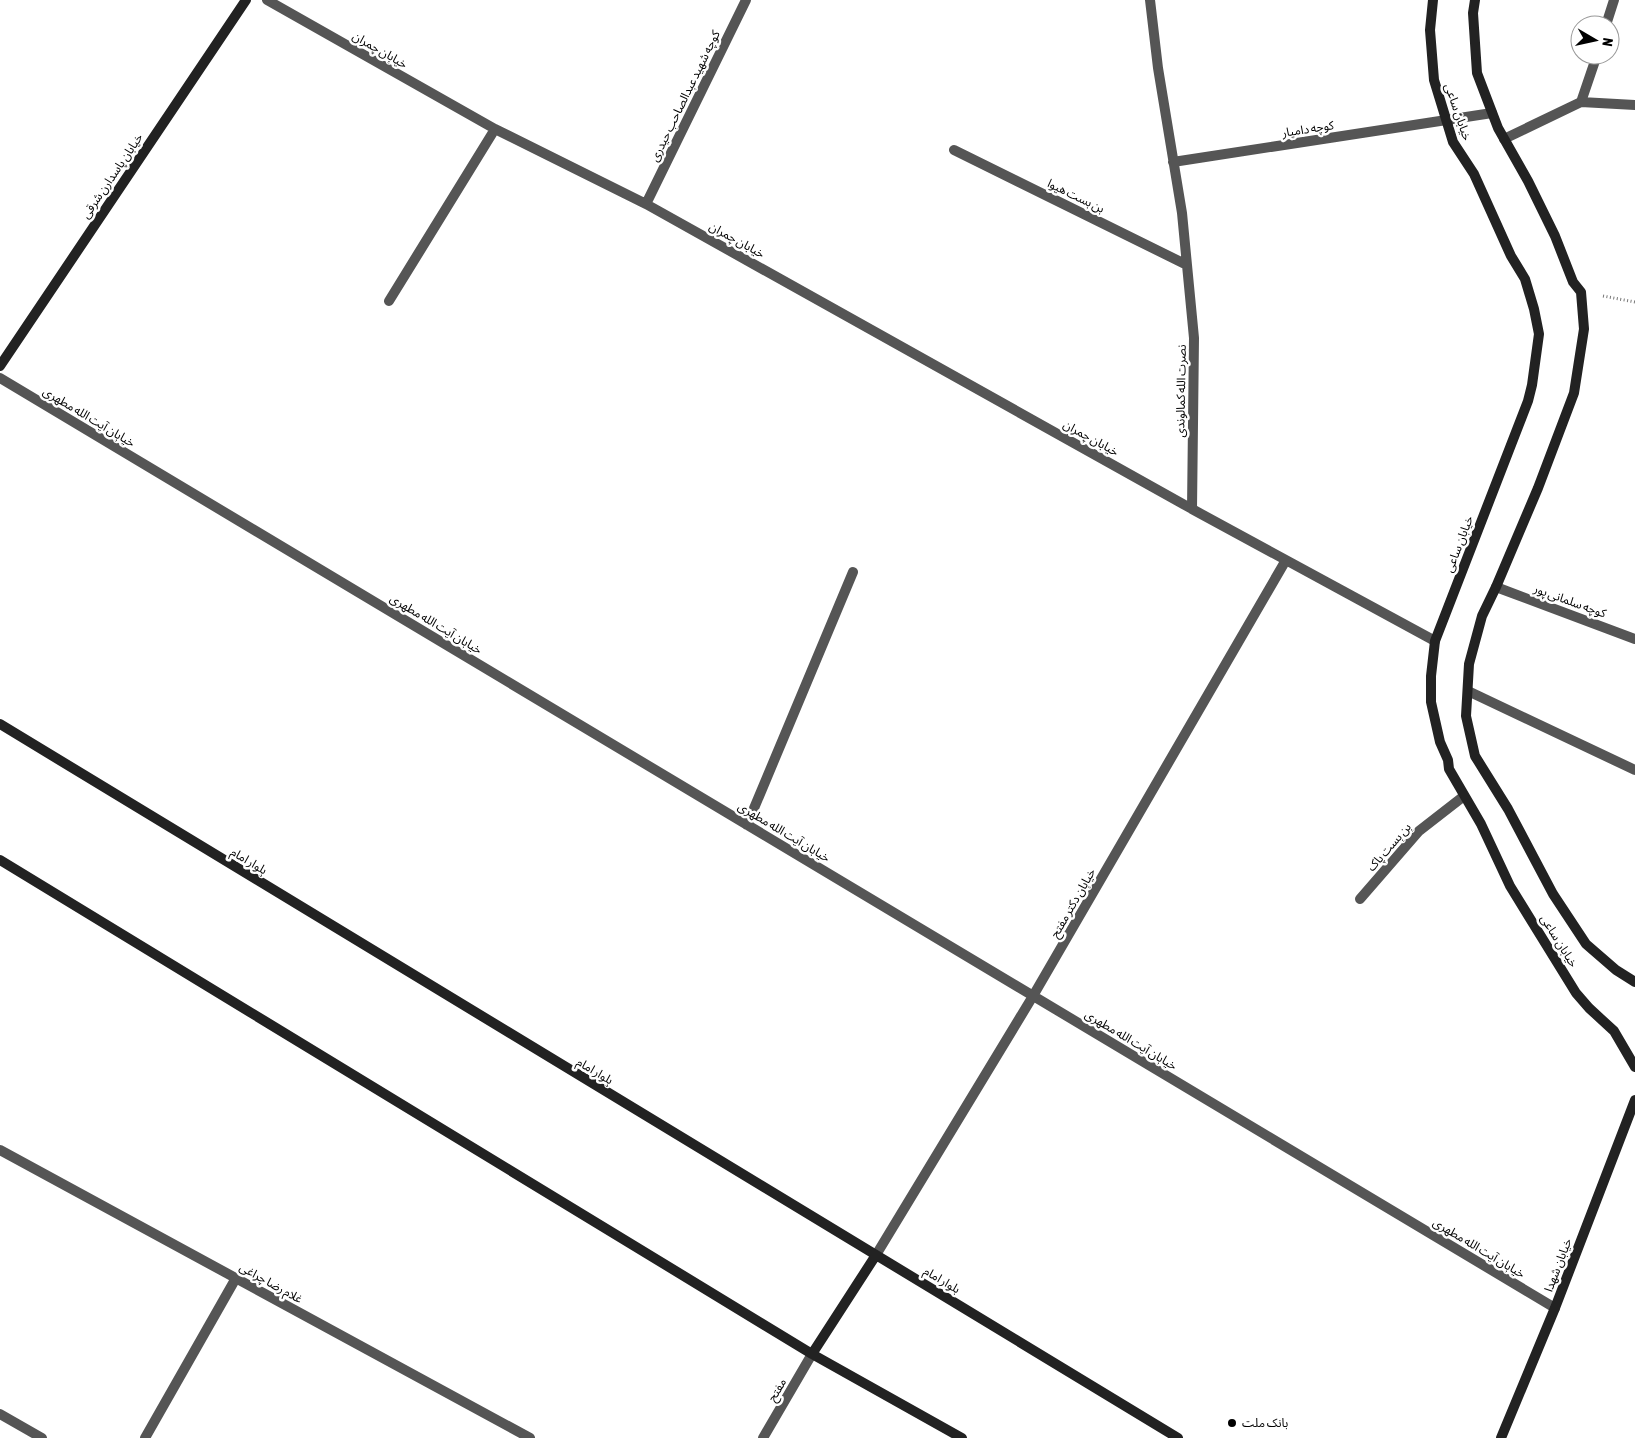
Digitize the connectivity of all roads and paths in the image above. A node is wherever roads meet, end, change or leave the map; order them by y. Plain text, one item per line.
1 (246, 0) edge
2 (267, 0) edge
3 (746, 0) edge
4 (1150, 0) edge
5 (1433, 0) edge
6 (1475, 0) edge
7 (1614, 0) edge
8 (1609, 15) edge
9 (1593, 65) edge
10 (1581, 102) junction
11 (1635, 105) edge
12 (1492, 112) junction
13 (1446, 120) junction
14 (495, 129) junction
15 (1504, 139) junction
16 (954, 150) dead end
17 (1173, 162) junction
18 (646, 204) junction
19 (1187, 265) junction
20 (1581, 292) junction
21 (389, 301) dead end
22 (1635, 302) edge
23 (0, 366) edge
24 (0, 378) edge
25 (1192, 509) junction
26 (1286, 560) junction
27 (853, 572) dead end
28 (1496, 587) junction
29 (1635, 639) edge
30 (1435, 641) junction
31 (1468, 691) junction
32 (0, 724) edge
33 (1635, 770) edge
34 (1464, 796) junction
35 (747, 825) junction
36 (0, 860) edge
37 (1360, 899) dead end
38 (1635, 982) edge
39 (1033, 996) junction
40 (1635, 1067) edge
41 (1635, 1100) edge
42 (0, 1150) edge
43 (876, 1255) junction
44 (236, 1278) junction
45 (1555, 1308) junction
46 (812, 1354) junction
47 (0, 1414) edge
48 (42, 1438) edge
49 (145, 1438) edge
50 (530, 1438) edge
51 (763, 1438) edge
52 (962, 1438) edge
53 (1178, 1438) edge
54 (1501, 1438) edge

1 - 23 main road, خیابان پاسدارن شرقی
2 - 14 street, خیابان چمران
3 - 18 street, کوچه شهید عبدالصاحب حیدری
4 - 17 street, نصرت الله کمالوندی
5 - 13 main road, خیابان ساعی
6 - 12 main road, خیابان ساعی
7 - 8 street
9 - 10 street
10 - 11 street
10 - 15 street
12 - 13 street, کوچه دامیار
12 - 15 main road, خیابان ساعی
13 - 17 street, کوچه دامیار
13 - 30 main road, خیابان ساعی
14 - 18 street, خیابان چمران
14 - 21 street
15 - 20 main road, خیابان ساعی
16 - 19 street, بن بست هیوا
17 - 19 street, نصرت الله کمالوندی
18 - 25 street, خیابان چمران
19 - 25 street, نصرت الله کمالوندی
20 - 22 path
20 - 28 main road, خیابان ساعی
24 - 35 street, خیابان آیت الله مطهری
25 - 26 street
26 - 30 street
26 - 39 street, خیابان دکتر مفتح
27 - 35 street
28 - 29 street, کوچه سلمانی پور
28 - 31 main road, خیابان ساعی
30 - 34 main road, خیابان ساعی
31 - 33 street
31 - 38 main road, خیابان ساعی
32 - 43 main road, بلوار امام
34 - 37 street, بن بست پاک
34 - 40 main road, خیابان ساعی
35 - 39 street, خیابان آیت الله مطهری
36 - 46 main road
39 - 43 street, خیابان دکتر مفتح
39 - 45 street, خیابان آیت الله مطهری
41 - 45 main road, خیابان شهدا
42 - 44 street, غلام رضا چراغی
43 - 46 main road
43 - 53 main road, بلوار امام
44 - 49 street
44 - 50 street, غلام رضا چراغی
45 - 54 main road, خیابان شهدا
46 - 51 street, مفتح
46 - 52 main road
47 - 48 street

